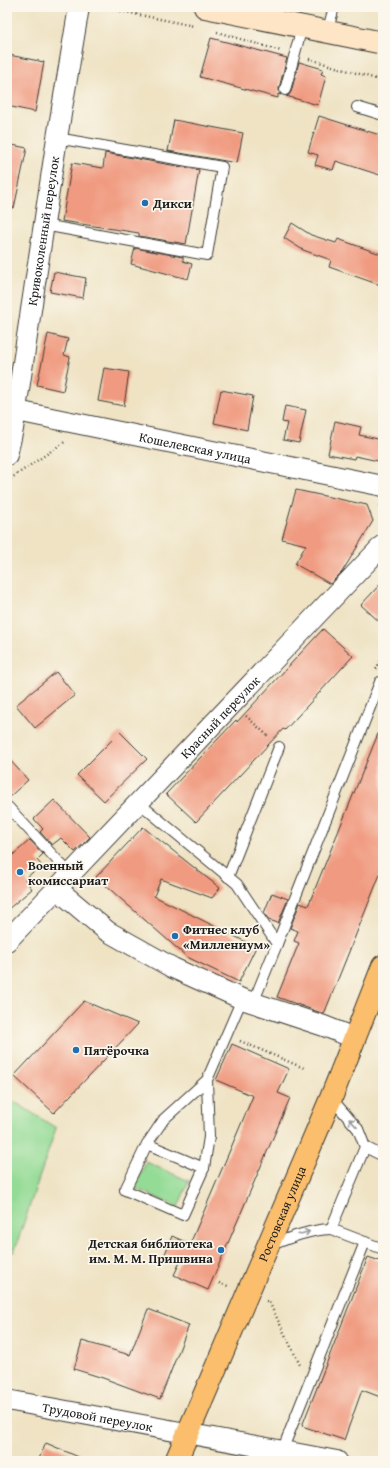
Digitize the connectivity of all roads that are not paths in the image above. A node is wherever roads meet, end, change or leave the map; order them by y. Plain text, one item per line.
1 (79, 7) edge
2 (334, 7) edge
3 (202, 17) edge
4 (302, 27) junction
5 (327, 33) junction
6 (383, 43) edge
7 (285, 90) dead end
8 (357, 107) dead end
9 (383, 115) edge
10 (58, 138) junction
11 (44, 225) junction
12 (12, 409) edge
13 (7, 455) edge
14 (383, 486) edge
15 (383, 545) edge
16 (383, 684) edge
17 (279, 747) road end
18 (139, 803) junction
19 (8, 807) dead end
20 (71, 875) junction
21 (228, 877) junction
22 (57, 889) junction
23 (7, 941) edge
24 (277, 944) junction
25 (383, 966) edge
26 (247, 1001) junction
27 (354, 1038) junction
28 (207, 1080) junction
29 (331, 1098) junction
30 (147, 1144) junction
31 (365, 1147) junction
32 (383, 1156) edge
33 (204, 1168) junction
34 (331, 1229) junction
35 (365, 1242) junction
36 (267, 1247) junction
37 (383, 1249) edge
38 (7, 1400) edge
39 (188, 1434) junction
40 (282, 1451) junction
41 (176, 1461) edge
42 (337, 1461) edge

1 - 10 street, Кривоколенный переулок
2 - 5 lane
3 - 4 main road
4 - 5 main road
4 - 7 lane
5 - 6 main road
8 - 9 lane
10 - 11 street, Кривоколенный переулок
10 - 11 lane
11 - 12 street, Кривоколенный переулок
12 - 13 street, Кривоколенный переулок
12 - 14 street, Кошелевская улица
15 - 18 street, Красный переулок
16 - 24 lane
17 - 21 lane
18 - 20 street, Красный переулок
18 - 21 lane
19 - 20 lane
20 - 22 street, Красный переулок
21 - 24 lane
22 - 23 street, Красный переулок
22 - 26 street
24 - 26 lane
25 - 27 main road, Ростовская улица
26 - 27 street
26 - 28 lane
27 - 29 main road, Ростовская улица
28 - 30 lane
28 - 33 lane
31 -> 29 lane
29 - 36 main road, Ростовская улица
30 - 33 lane
30 - 33 lane
31 - 32 lane
31 - 34 lane
34 - 35 lane
36 -> 34 lane
35 - 37 lane
35 - 40 lane
36 - 39 main road, Ростовская улица
38 - 39 street, Трудовой переулок
39 - 40 street, Трудовой переулок
39 - 41 main road, Ростовская улица
40 - 42 street, Трудовой переулок

